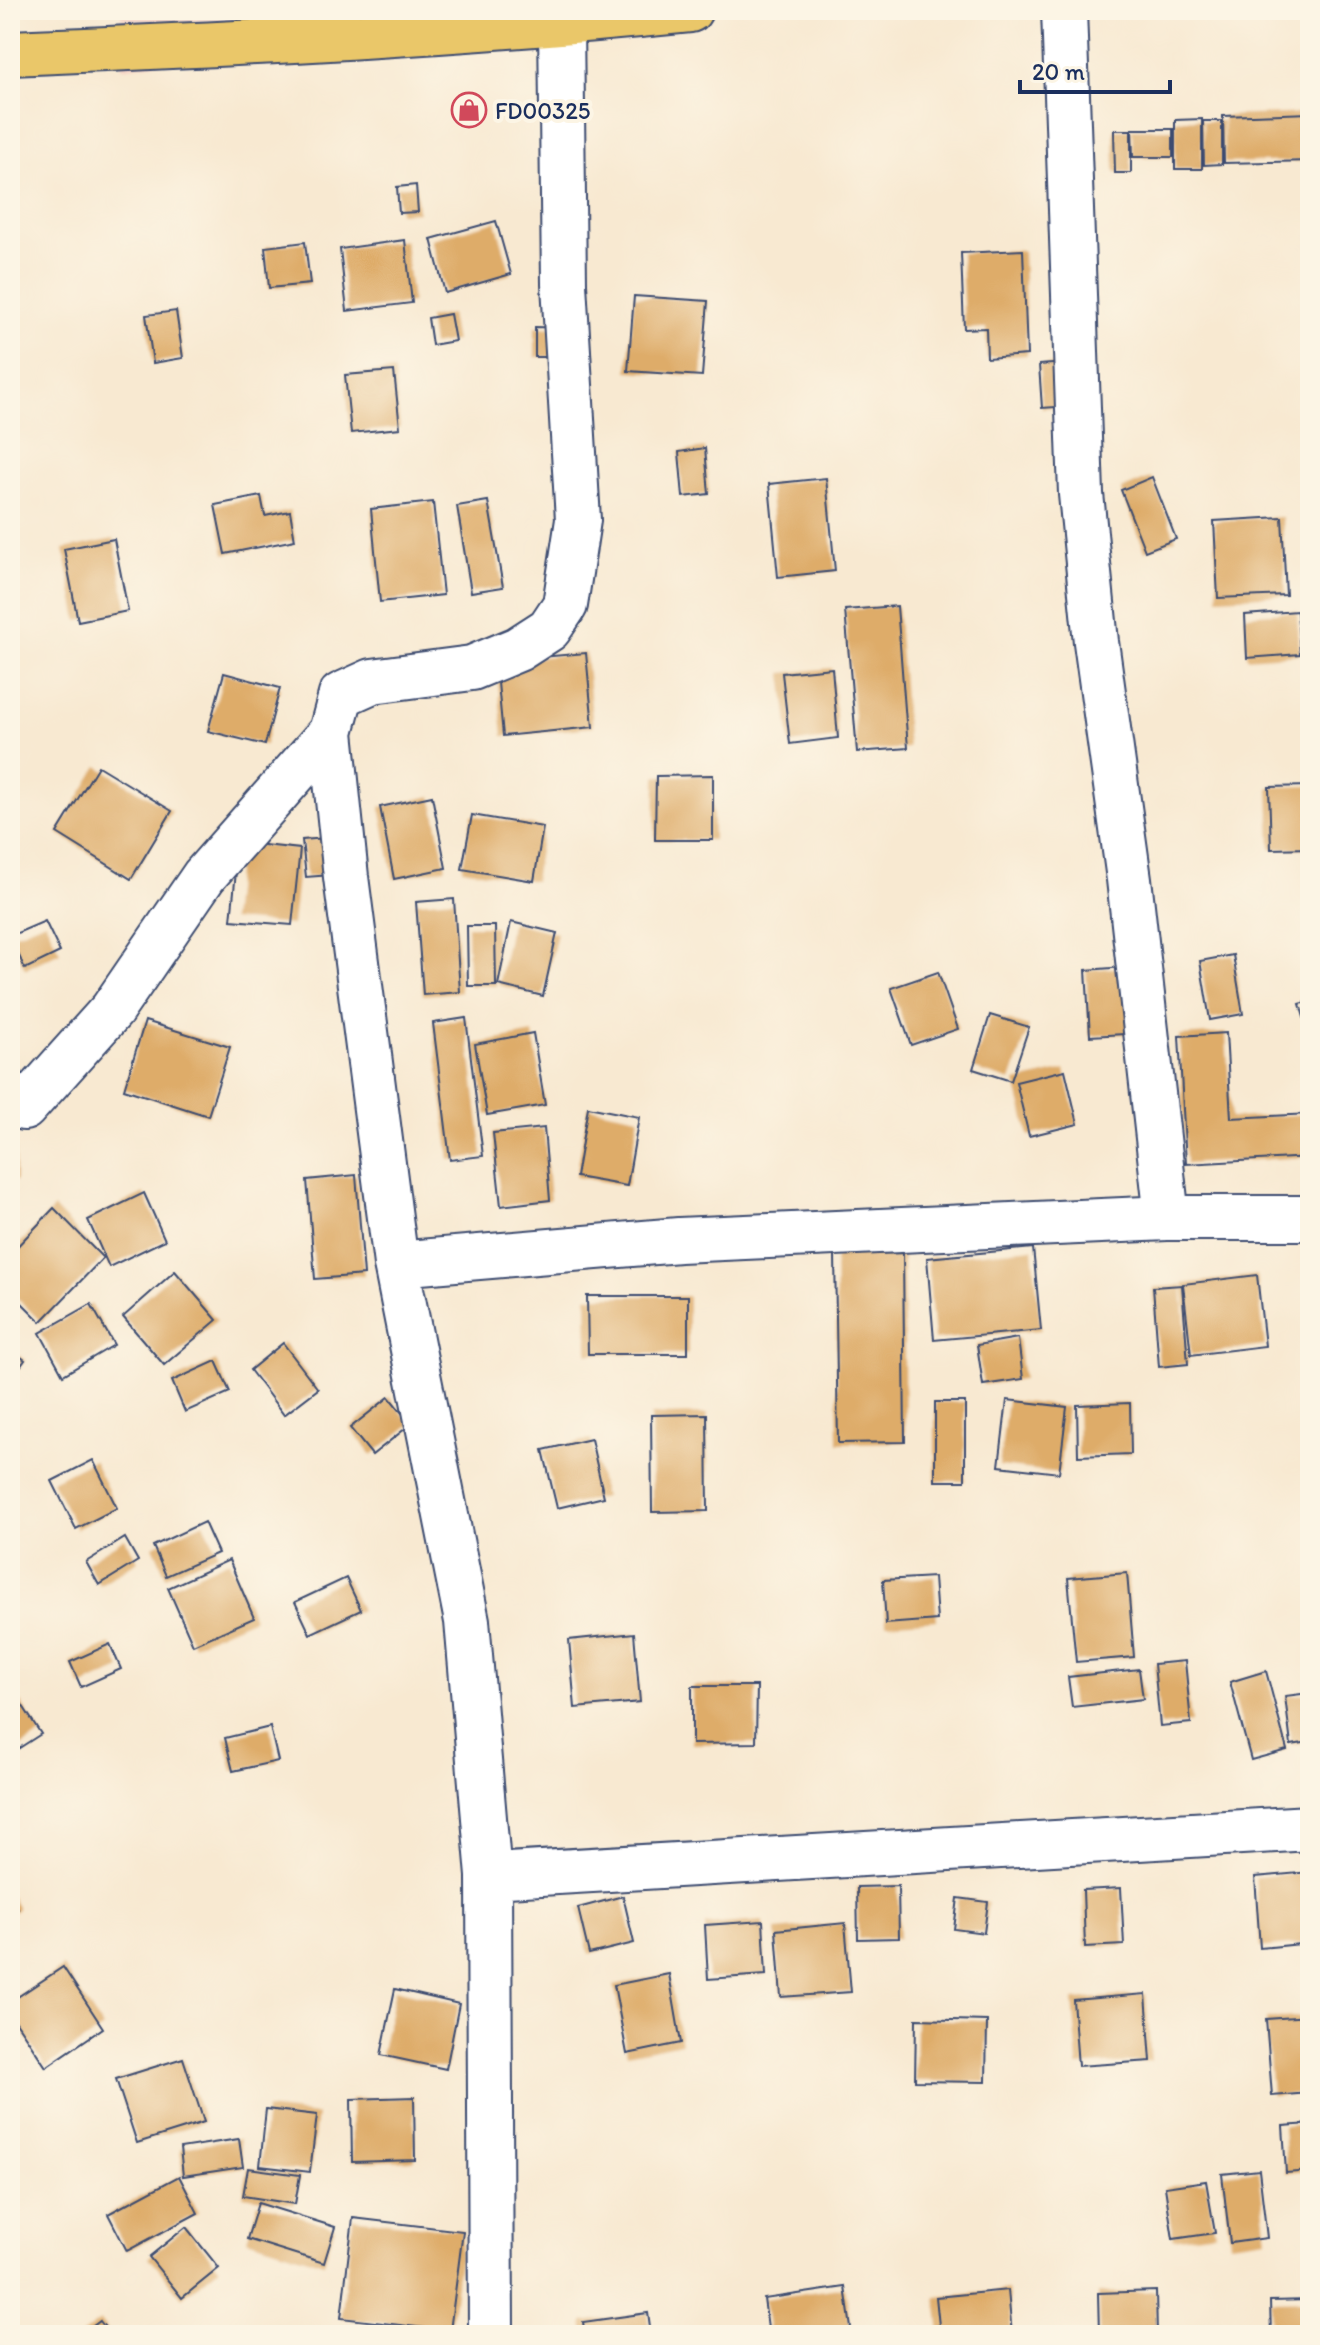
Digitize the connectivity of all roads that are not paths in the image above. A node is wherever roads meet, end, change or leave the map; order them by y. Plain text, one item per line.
1 (690, 10) edge
2 (1064, 10) edge
3 (561, 23) junction
4 (10, 53) edge
5 (331, 732) junction
6 (24, 1108) dead end
7 (1167, 1218) junction
8 (1310, 1218) edge
9 (396, 1264) junction
10 (1310, 1828) edge
11 (489, 1876) junction
12 (491, 2335) edge

1 - 3 highway
2 - 7 street
3 - 4 highway
3 - 5 street
5 - 6 street
5 - 9 street
7 - 8 street
7 - 9 street
9 - 11 street
10 - 11 street
11 - 12 street

